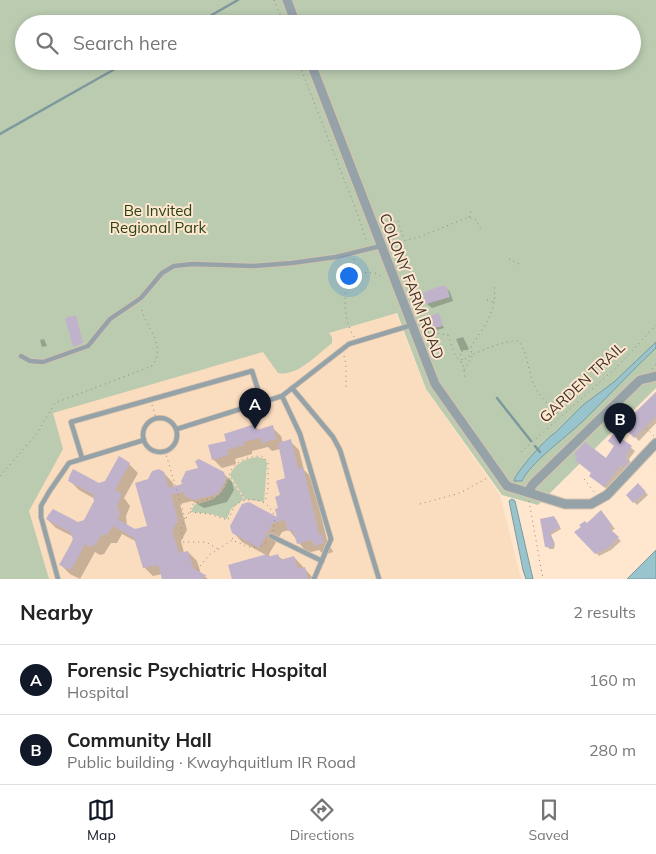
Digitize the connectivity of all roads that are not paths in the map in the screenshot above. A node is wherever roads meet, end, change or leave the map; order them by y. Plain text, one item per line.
1 (286, 0) edge
2 (292, 15) edge
3 (314, 70) edge
4 (383, 246) junction
5 (416, 328) junction
6 (21, 356) dead end
7 (656, 376) edge
8 (292, 388) junction
9 (282, 396) junction
10 (262, 402) junction
11 (177, 429) junction
12 (144, 440) junction
13 (656, 443) edge
14 (82, 458) junction
15 (528, 492) junction
16 (272, 536) dead end
17 (322, 561) junction
18 (58, 579) edge
19 (314, 579) edge
20 (379, 579) edge

1 - 2 street
3 - 4 street, COLONY FARM ROAD
4 - 5 street, COLONY FARM ROAD
4 - 6 lane
5 - 8 lane
5 - 15 street, COLONY FARM ROAD
7 - 15 street
8 - 9 lane
8 - 20 lane
9 - 10 lane
9 - 17 lane
10 - 11 lane
10 - 14 lane
11 - 12 lane
11 - 12 lane
12 - 14 lane
13 - 15 street, COLONY FARM ROAD
14 - 18 lane
16 - 17 lane
17 - 19 lane

